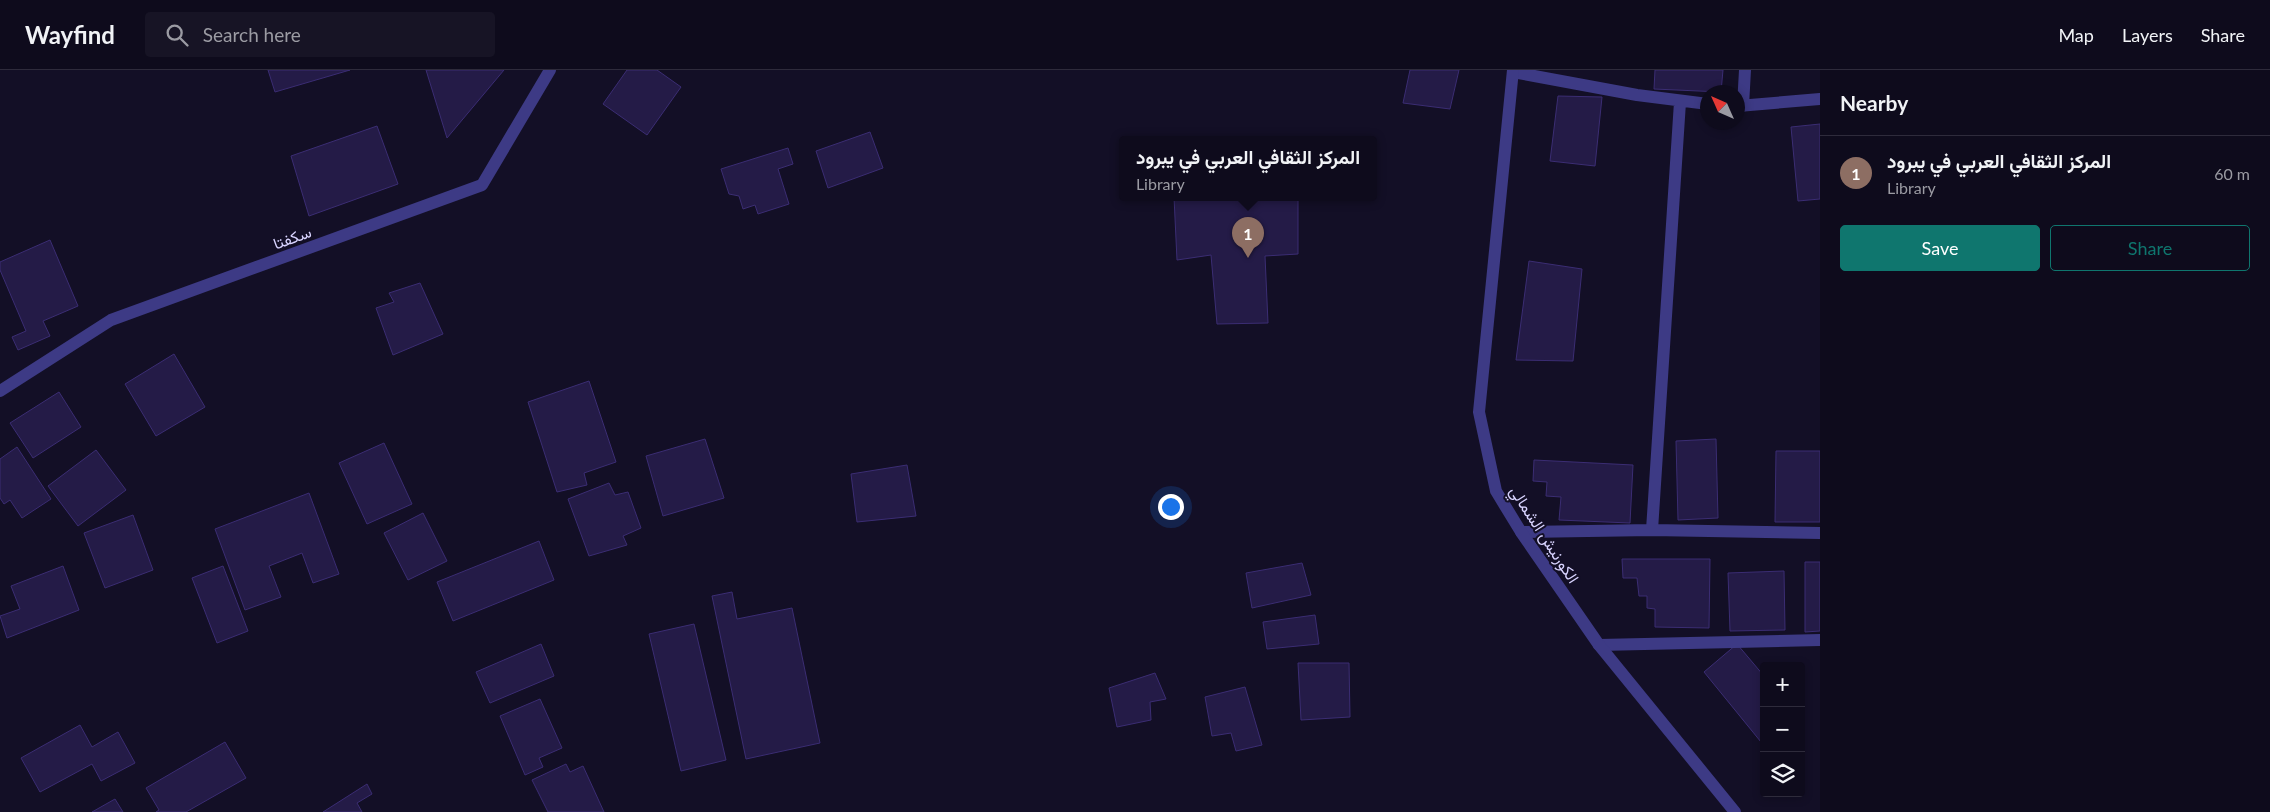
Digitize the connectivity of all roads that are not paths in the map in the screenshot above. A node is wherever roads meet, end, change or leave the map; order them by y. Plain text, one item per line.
1 (550, 70) edge
2 (1745, 70) edge
3 (1513, 71) edge
4 (1743, 85) edge
5 (1820, 99) edge
6 (1680, 102) junction
7 (1700, 103) edge
8 (1745, 106) edge
9 (0, 391) edge
10 (1652, 530) junction
11 (1521, 532) junction
12 (1820, 533) edge
13 (1820, 640) edge
14 (1599, 644) junction
15 (1735, 812) edge

1 - 9 street, سكفتا
2 - 4 street
3 - 6 street
3 - 11 street, الكورنيش الشمالي
5 - 8 street
6 - 7 street
6 - 10 street
10 - 11 street
10 - 12 street
11 - 14 street, الكورنيش الشمالي
13 - 14 street
14 - 15 street, الكورنيش الشمالي

